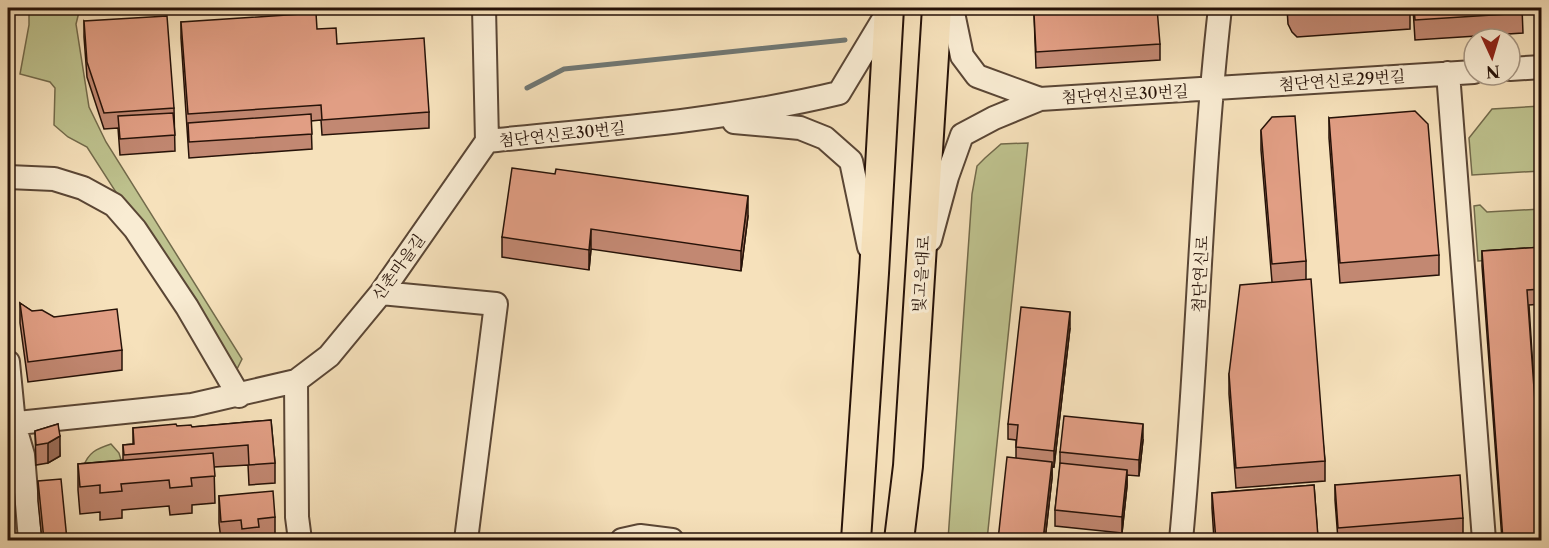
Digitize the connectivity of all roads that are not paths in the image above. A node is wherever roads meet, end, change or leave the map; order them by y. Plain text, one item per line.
1 (484, 8) edge
2 (889, 8) edge
3 (937, 8) edge
4 (952, 8) edge
5 (1220, 8) edge
6 (1542, 67) edge
7 (1522, 68) edge
8 (1462, 72) edge
9 (1448, 73) junction
10 (1211, 89) junction
11 (1040, 99) junction
12 (699, 120) junction
13 (487, 141) junction
14 (8, 177) edge
15 (874, 273) junction
16 (921, 273) junction
17 (381, 293) junction
18 (8, 362) edge
19 (296, 381) junction
20 (239, 396) junction
21 (11, 424) edge
22 (860, 462) junction
23 (908, 466) junction
24 (30, 540) edge
25 (300, 540) edge
26 (466, 540) edge
27 (622, 540) edge
28 (672, 540) edge
29 (850, 540) edge
30 (856, 540) edge
31 (899, 540) edge
32 (904, 540) edge
33 (1182, 540) edge
34 (1484, 540) edge

1 - 13 street, 첨단연신로30번길
2 - 12 street
2 - 15 main road
3 - 16 main road, 빛고을대로
4 - 11 street
5 - 10 street, 첨단연신로
6 - 7 street
8 - 9 street, 첨단연신로29번길
9 - 10 street, 첨단연신로29번길
9 - 34 street
10 - 11 street, 첨단연신로30번길
10 - 33 street, 첨단연신로
11 - 16 street
12 - 13 street, 첨단연신로30번길
12 - 15 street
13 - 17 street, 신촌마을길
14 - 20 street
15 - 22 main road
16 - 23 main road, 빛고을대로
17 - 19 street, 신촌마을길
17 - 26 street
18 - 21 street
19 - 20 street, 신촌마을길
19 - 25 street
20 - 21 street, 신촌마을길
21 - 24 street
22 - 29 main road
22 - 30 main road
23 - 31 main road, 빛고을대로
23 - 32 main road
27 - 28 street

